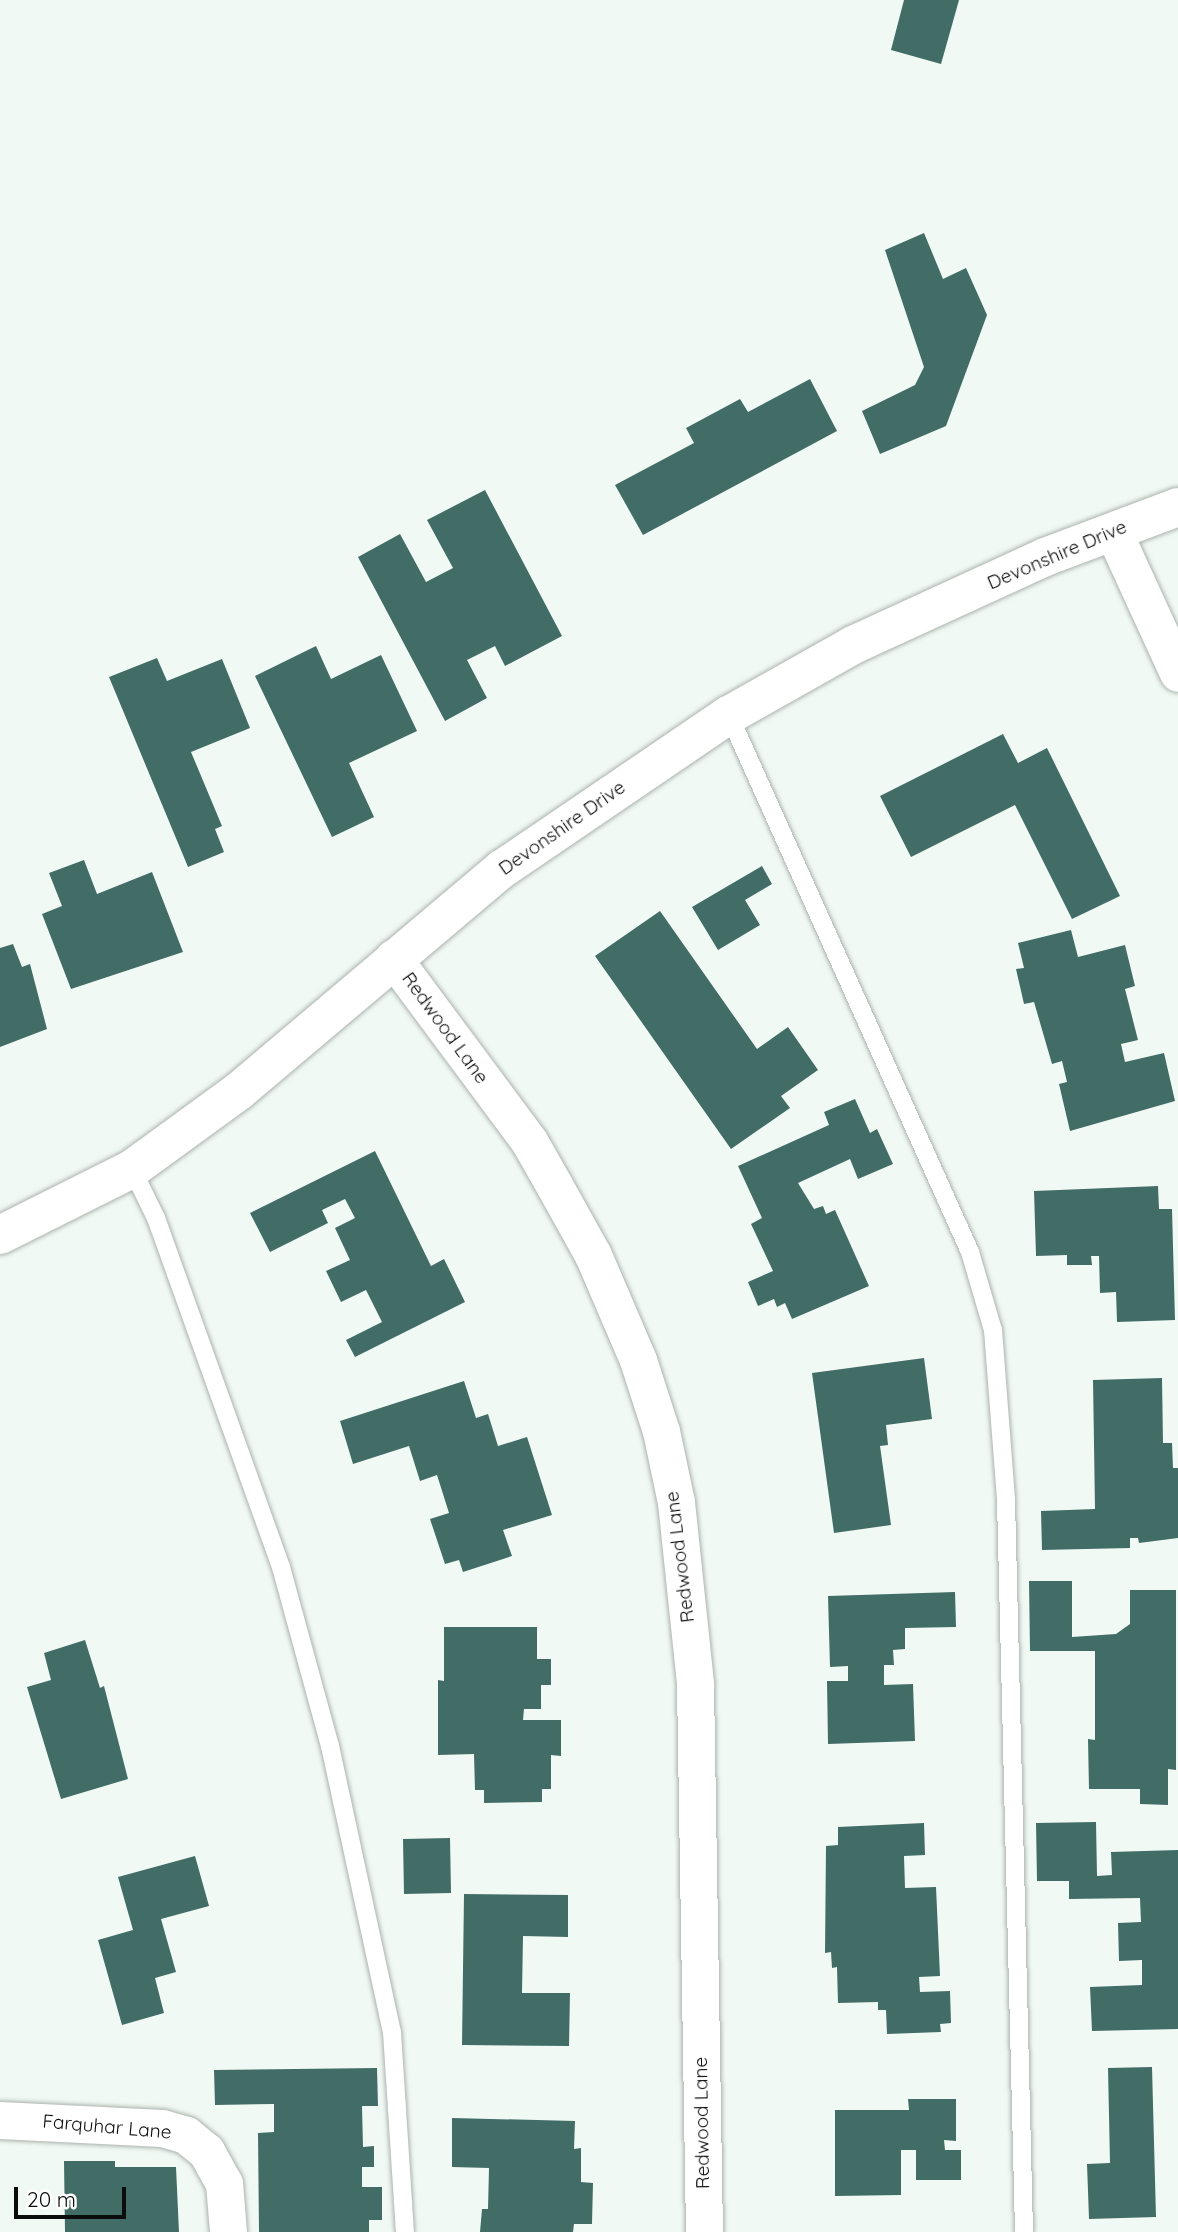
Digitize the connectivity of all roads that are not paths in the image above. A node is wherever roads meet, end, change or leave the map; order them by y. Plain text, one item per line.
1 (1178, 507) edge
2 (1112, 531) junction
3 (1178, 673) edge
4 (729, 715) junction
5 (393, 958) junction
6 (132, 1169) junction
7 (0, 1235) edge
8 (0, 2120) edge
9 (228, 2232) edge
10 (405, 2232) edge
11 (704, 2232) edge
12 (1024, 2232) edge

1 - 2 street, Devonshire Drive
2 - 3 street
2 - 4 street, Devonshire Drive
4 - 5 street, Devonshire Drive
4 - 12 lane
5 - 6 street, Devonshire Drive
5 - 11 street, Redwood Lane
6 - 7 street, Devonshire Drive
6 - 10 lane
8 - 9 street, Farquhar Lane

